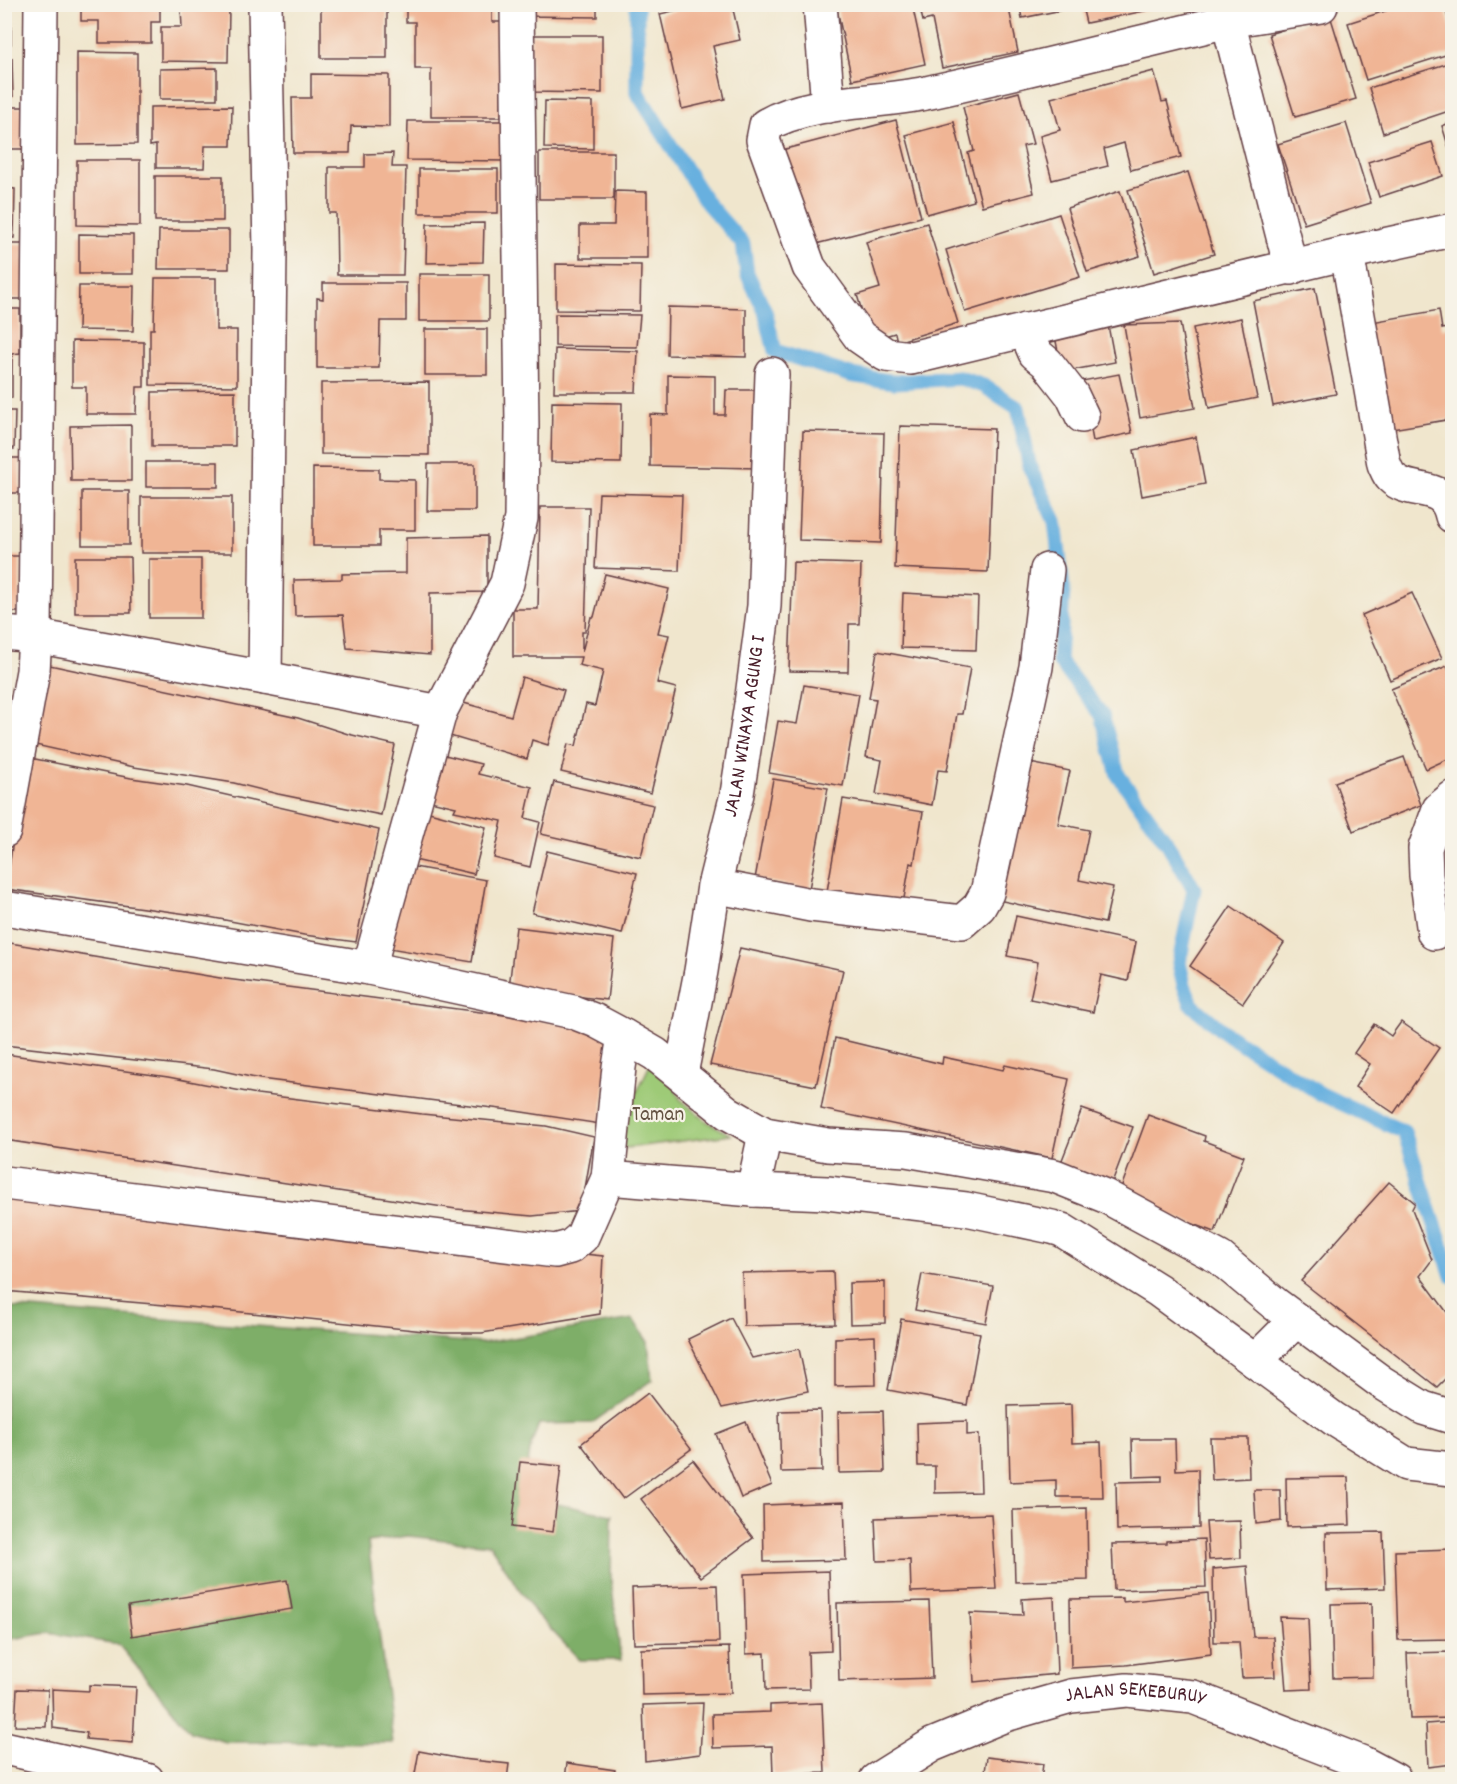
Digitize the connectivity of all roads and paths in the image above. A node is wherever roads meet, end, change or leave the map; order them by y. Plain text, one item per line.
1 (41, 4) edge
2 (265, 4) edge
3 (517, 4) edge
4 (820, 4) edge
5 (1321, 6) dead end
6 (1228, 21) junction
7 (828, 106) junction
8 (1452, 230) edge
9 (1347, 253) junction
10 (1291, 268) junction
11 (1025, 330) junction
12 (772, 374) dead end
13 (1082, 416) dead end
14 (1452, 516) edge
15 (1047, 570) dead end
16 (20, 634) edge
17 (265, 678) junction
18 (440, 712) junction
19 (1452, 798) edge
20 (4, 831) edge
21 (714, 885) junction
22 (4, 908) edge
23 (1434, 933) dead end
24 (369, 968) junction
25 (624, 1036) junction
26 (681, 1074) junction
27 (765, 1134) junction
28 (608, 1178) junction
29 (4, 1183) edge
30 (1072, 1183) junction
31 (753, 1190) junction
32 (1052, 1227) junction
33 (1296, 1320) junction
34 (1255, 1361) junction
35 (1452, 1417) edge
36 (1452, 1469) edge
37 (4, 1748) edge
38 (147, 1779) edge
39 (876, 1779) edge
40 (1395, 1779) edge

1 - 16 street
2 - 17 street
3 - 18 street
4 - 7 street
5 - 6 street
6 - 7 street
6 - 10 street
7 - 11 street
8 - 9 street
9 - 10 street
9 - 14 street
10 - 11 street
11 - 13 street
12 - 21 street, JALAN WINAYA AGUNG I
15 - 21 street
16 - 17 street
16 - 20 street
17 - 18 street
18 - 24 street
19 - 23 street
21 - 26 street, JALAN WINAYA AGUNG I
22 - 24 street
24 - 25 street
25 - 26 street
25 - 28 street
26 - 27 street
27 - 30 street
27 - 31 street
28 - 29 street
28 - 31 street
30 - 32 street
30 - 33 street
31 - 32 street
32 - 34 street
33 - 34 street
33 - 35 street
34 - 36 street
37 - 38 street
39 - 40 street, JALAN SEKEBURUY

